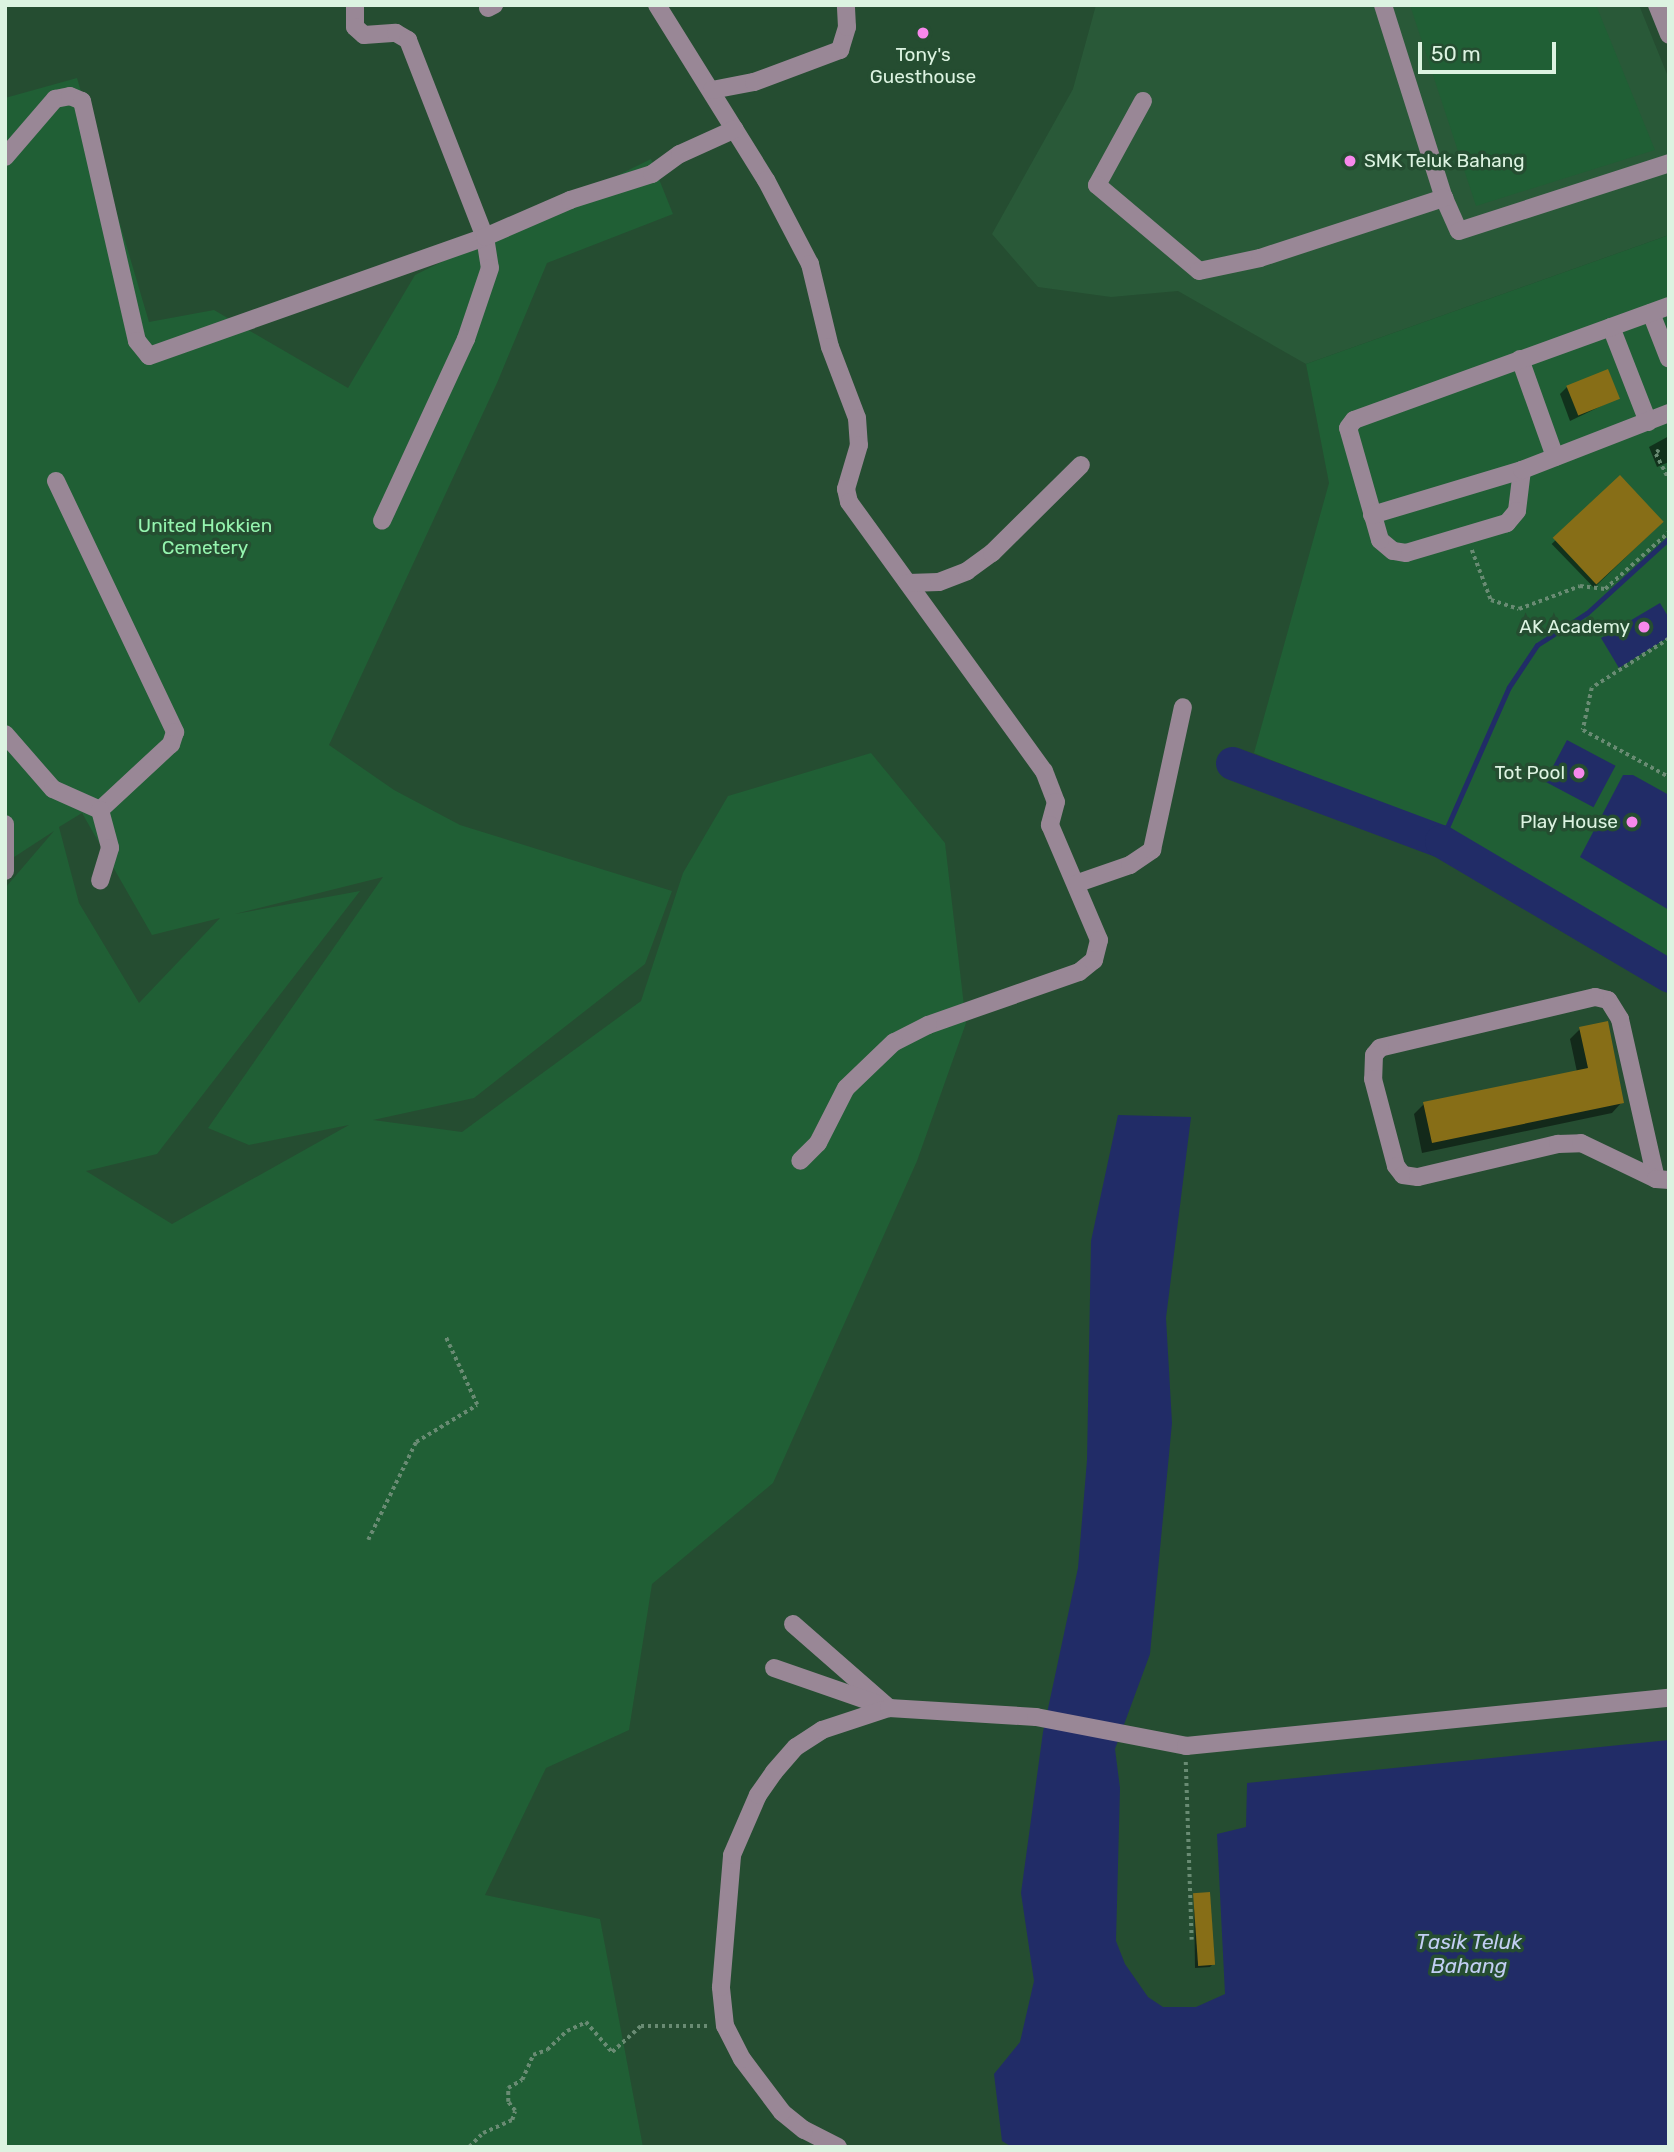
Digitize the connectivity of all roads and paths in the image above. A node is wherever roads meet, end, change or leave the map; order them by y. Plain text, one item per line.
1 (355, 5) edge
2 (657, 5) edge
3 (846, 5) edge
4 (1383, 5) edge
5 (1657, 5) edge
6 (1669, 35) edge
7 (712, 90) junction
8 (1143, 101) dead end
9 (735, 129) junction
10 (5, 157) edge
11 (1669, 163) edge
12 (1444, 198) junction
13 (485, 237) junction
14 (1669, 306) edge
15 (1651, 313) junction
16 (1611, 327) junction
17 (1520, 359) junction
18 (1669, 359) edge
19 (1669, 413) edge
20 (1648, 422) junction
21 (1659, 450) dead end
22 (1555, 457) junction
23 (1081, 465) dead end
24 (1522, 470) junction
25 (1669, 480) edge
26 (56, 481) dead end
27 (1372, 515) junction
28 (383, 521) dead end
29 (1669, 531) edge
30 (1467, 534) junction
31 (908, 583) junction
32 (1669, 639) edge
33 (1183, 707) dead end
34 (5, 734) edge
35 (1669, 777) edge
36 (100, 810) junction
37 (5, 824) edge
38 (5, 871) edge
39 (100, 881) dead end
40 (1078, 883) junction
41 (800, 1161) dead end
42 (1663, 1180) edge
43 (445, 1336) dead end
44 (368, 1540) dead end
45 (793, 1624) dead end
46 (774, 1668) dead end
47 (1669, 1698) edge
48 (889, 1708) junction
49 (1186, 1746) junction
50 (1192, 1940) dead end
51 (725, 2026) junction
52 (469, 2147) edge
53 (838, 2147) edge

1 - 13 street
2 - 7 street
3 - 7 street
4 - 12 street
5 - 6 street
7 - 9 street
8 - 12 street
9 - 13 street
9 - 31 street
10 - 13 street
11 - 12 street
13 - 28 street
14 - 15 street
15 - 16 street
15 - 18 street
16 - 17 street
16 - 20 street
17 - 22 street
17 - 27 street
19 - 20 street
20 - 22 street
21 - 25 path
22 - 24 street
23 - 31 street
24 - 27 street
24 - 30 street
26 - 36 street
27 - 30 street
29 - 30 path
31 - 40 street
32 - 35 path
33 - 40 street
34 - 36 street
36 - 39 street
37 - 38 street
40 - 41 street
42 - 42 street
43 - 44 path
45 - 48 street
46 - 48 street
47 - 49 street
48 - 49 street
48 - 51 street
49 - 50 path
51 - 52 path
51 - 53 street

